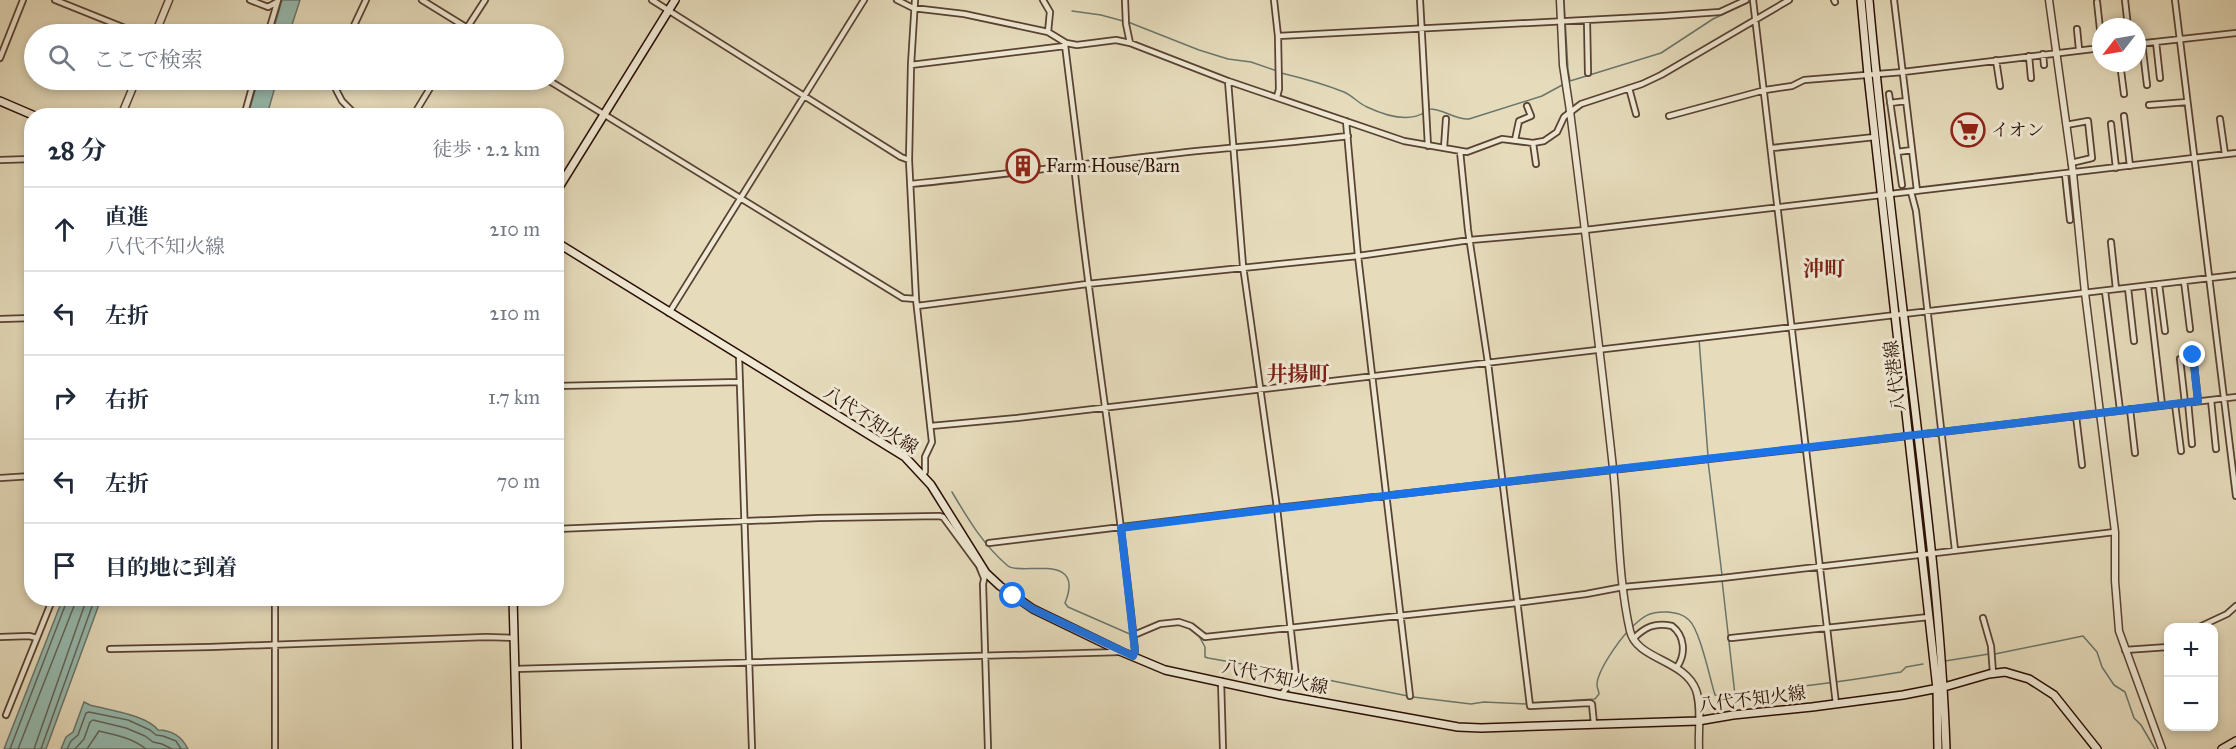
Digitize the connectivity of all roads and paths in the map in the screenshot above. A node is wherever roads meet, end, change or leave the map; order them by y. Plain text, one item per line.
1 (23, 0) edge
2 (56, 0) edge
3 (169, 0) edge
4 (250, 0) edge
5 (366, 0) edge
6 (422, 0) edge
7 (485, 0) edge
8 (652, 0) edge
9 (675, 0) edge
10 (864, 0) edge
11 (897, 0) edge
12 (915, 0) edge
13 (1043, 0) edge
14 (1125, 0) edge
15 (1274, 0) edge
16 (1420, 0) edge
17 (1560, 0) edge
18 (1746, 0) edge
19 (1754, 0) edge
20 (1790, 0) edge
21 (1861, 0) edge
22 (1869, 0) edge
23 (1893, 0) edge
24 (2049, 0) edge
25 (2125, 0) edge
26 (2175, 0) edge
27 (277, 1) edge
28 (2097, 2) dead end
29 (913, 8) junction
30 (669, 10) junction
31 (2099, 18) edge
32 (2127, 18) edge
33 (1756, 19) junction
34 (1587, 21) junction
35 (1564, 22) junction
36 (115, 24) edge
37 (158, 24) edge
38 (271, 24) edge
39 (355, 24) edge
40 (461, 24) edge
41 (470, 24) edge
42 (1423, 29) junction
43 (2077, 29) dead end
44 (1048, 32) junction
45 (2236, 33) edge
46 (1278, 36) junction
47 (2179, 39) junction
48 (2156, 42) junction
49 (1130, 43) junction
50 (2146, 43) edge
51 (1065, 44) junction
52 (2092, 48) edge
53 (2079, 49) junction
54 (2056, 53) junction
55 (2043, 54) junction
56 (2029, 56) junction
57 (0, 58) edge
58 (1996, 60) junction
59 (911, 64) junction
60 (2044, 66) dead end
61 (1903, 72) junction
62 (2121, 72) edge
63 (2145, 72) edge
64 (1588, 73) dead end
65 (1872, 75) junction
66 (2031, 78) dead end
67 (2160, 78) dead end
68 (1228, 81) junction
69 (2147, 85) dead end
70 (2000, 86) dead end
71 (1629, 88) junction
72 (132, 90) edge
73 (251, 90) edge
74 (336, 90) edge
75 (429, 90) edge
76 (564, 90) edge
77 (1765, 90) junction
78 (1889, 94) dead end
79 (2124, 94) dead end
80 (804, 96) junction
81 (1277, 97) junction
82 (0, 101) edge
83 (1906, 101) junction
84 (2187, 102) junction
85 (1890, 103) junction
86 (2149, 105) dead end
87 (1527, 106) dead end
88 (124, 108) edge
89 (246, 108) edge
90 (349, 108) edge
91 (418, 108) edge
92 (1636, 109) dead end
93 (24, 111) edge
94 (1569, 112) junction
95 (604, 115) junction
96 (1669, 116) dead end
97 (2124, 116) dead end
98 (1446, 119) dead end
99 (2220, 119) dead end
100 (1346, 122) junction
101 (2111, 124) dead end
102 (2066, 125) junction
103 (1348, 136) junction
104 (1875, 137) junction
105 (1515, 140) junction
106 (1533, 143) junction
107 (1428, 146) junction
108 (1444, 148) junction
109 (1772, 148) junction
110 (1233, 149) junction
111 (1912, 150) junction
112 (1460, 151) junction
113 (1897, 152) junction
114 (2236, 153) edge
115 (2225, 154) junction
116 (2194, 158) junction
117 (24, 159) edge
118 (0, 160) edge
119 (909, 160) junction
120 (1536, 164) dead end
121 (2071, 164) junction
122 (1077, 165) junction
123 (2130, 166) junction
124 (2116, 168) junction
125 (2073, 173) junction
126 (2065, 174) junction
127 (564, 179) edge
128 (911, 184) junction
129 (1902, 185) dead end
130 (1914, 191) junction
131 (1886, 195) junction
132 (741, 197) junction
133 (1779, 208) junction
134 (2070, 220) dead end
135 (1585, 230) junction
136 (1470, 240) junction
137 (2111, 242) dead end
138 (564, 247) edge
139 (1358, 256) junction
140 (1243, 266) junction
141 (2236, 275) edge
142 (2210, 278) junction
143 (2184, 281) junction
144 (1087, 284) junction
145 (2159, 284) junction
146 (2148, 286) junction
147 (2128, 288) junction
148 (2116, 289) junction
149 (2105, 291) junction
150 (2085, 293) junction
151 (916, 300) junction
152 (917, 306) junction
153 (1927, 312) junction
154 (669, 313) junction
155 (1900, 315) junction
156 (24, 318) edge
157 (0, 319) edge
158 (1792, 328) junction
159 (2190, 329) dead end
160 (2165, 331) dead end
161 (2134, 341) dead end
162 (1598, 351) junction
163 (2193, 355) dead end
164 (739, 356) junction
165 (2157, 358) junction
166 (2148, 359) dead end
167 (2180, 359) dead end
168 (1488, 363) junction
169 (1373, 377) junction
170 (2151, 381) dead end
171 (2159, 381) junction
172 (740, 382) junction
173 (564, 386) edge
174 (1261, 389) junction
175 (2236, 397) edge
176 (2224, 398) junction
177 (2211, 399) junction
178 (2198, 401) junction
179 (2186, 402) junction
180 (2175, 404) junction
181 (2162, 405) junction
182 (1107, 407) junction
183 (2130, 409) junction
184 (2120, 410) junction
185 (2099, 413) junction
186 (2076, 416) junction
187 (931, 426) junction
188 (1941, 432) junction
189 (1914, 435) junction
190 (2192, 444) dead end
191 (2236, 444) edge
192 (2229, 445) junction
193 (1808, 448) junction
194 (2216, 449) dead end
195 (2181, 451) dead end
196 (2135, 453) dead end
197 (2082, 465) dead end
198 (1613, 469) junction
199 (922, 473) junction
200 (24, 476) edge
201 (0, 478) edge
202 (1502, 483) junction
203 (1388, 495) junction
204 (2236, 496) edge
205 (1277, 508) junction
206 (744, 521) junction
207 (1121, 528) junction
208 (564, 529) edge
209 (2115, 532) junction
210 (989, 543) dead end
211 (1955, 550) junction
212 (1932, 553) junction
213 (1921, 555) junction
214 (1821, 567) junction
215 (985, 575) junction
216 (1623, 587) junction
217 (1517, 603) junction
218 (50, 606) edge
219 (275, 606) edge
220 (513, 606) edge
221 (2236, 606) edge
222 (1401, 616) junction
223 (1929, 617) junction
224 (1983, 618) dead end
225 (2207, 623) edge
226 (1291, 628) junction
227 (1828, 628) junction
228 (1134, 635) junction
229 (1632, 635) junction
230 (0, 637) edge
231 (37, 638) junction
232 (514, 638) junction
233 (1731, 638) dead end
234 (276, 645) junction
235 (2164, 647) edge
236 (110, 649) dead end
237 (2126, 650) junction
238 (1122, 652) junction
239 (985, 655) junction
240 (1133, 656) junction
241 (749, 662) junction
242 (1677, 667) junction
243 (514, 669) junction
244 (1993, 673) junction
245 (1221, 681) junction
246 (1940, 688) junction
247 (1281, 695) junction
248 (1410, 696) dead end
249 (1836, 704) junction
250 (6, 715) dead end
251 (1698, 721) junction
252 (1594, 724) junction
253 (2236, 741) edge
254 (274, 749) edge
255 (517, 749) edge
256 (752, 749) edge
257 (988, 749) edge
258 (1223, 749) edge
259 (1699, 749) edge
260 (1938, 749) edge
261 (1946, 749) edge
262 (2097, 749) edge
263 (2162, 749) edge
264 (2222, 749) edge

1 - 57 street
2 - 36 street
3 - 37 street
4 - 27 street
5 - 39 street
6 - 40 street
7 - 41 street
8 - 30 street
9 - 30 main road
10 - 80 street
11 - 29 street
12 - 29 street
13 - 44 street
14 - 49 street
15 - 46 street
16 - 42 street
17 - 35 street
18 - 34 street
19 - 33 street
20 - 33 street
21 - 65 main road, 八代港線
22 - 65 main road, 八代港線
23 - 61 street
24 - 54 street
25 - 32 street
26 - 47 street
27 - 38 street
28 - 31 street
29 - 44 street
29 - 59 street
30 - 80 street
30 - 95 main road
33 - 71 street
33 - 77 street
34 - 35 street
34 - 64 street
35 - 42 street
35 - 94 street
42 - 46 street
42 - 107 street
43 - 53 street
44 - 51 street
45 - 47 street
46 - 81 street
47 - 48 street
47 - 84 street
48 - 50 street
48 - 67 street
49 - 51 street
49 - 68 street
51 - 59 street
51 - 122 street
52 - 53 street
53 - 54 street
54 - 55 street
54 - 102 street
55 - 56 street
55 - 60 street
56 - 58 street
56 - 66 street
58 - 61 street
58 - 70 street
59 - 119 street
61 - 65 street
61 - 83 street
62 - 79 street
63 - 69 street
65 - 77 street
65 - 104 main road, 八代港線
65 - 131 main road, 八代港線
68 - 81 street
68 - 110 street
71 - 92 street
71 - 94 street
72 - 88 street
73 - 89 street
74 - 90 street
75 - 91 street
76 - 95 street
77 - 96 street
77 - 109 street
78 - 85 street
80 - 119 street
80 - 132 street
81 - 100 street
82 - 93 main road
83 - 85 street
83 - 111 street
84 - 86 street
84 - 116 street
85 - 113 street
87 - 105 street
94 - 106 street
94 - 135 street
95 - 127 main road
95 - 132 street
97 - 123 street
98 - 108 street
99 - 115 street
100 - 103 street
100 - 107 street
101 - 124 street
102 - 121 street
102 - 121 street
103 - 110 street
103 - 139 street
104 - 109 street
104 - 131 main road, 八代港線
105 - 106 street
105 - 112 street
106 - 120 street
107 - 108 street
108 - 112 street
109 - 133 street
110 - 122 street
110 - 140 street
111 - 113 street
111 - 130 street
112 - 136 street
113 - 129 street
114 - 115 street
115 - 116 street
116 - 123 street
116 - 142 street
117 - 118 street
119 - 128 street
121 - 125 street
122 - 128 street
122 - 144 street
123 - 124 street
124 - 125 street
125 - 126 street
125 - 150 street
126 - 130 street
126 - 134 street
128 - 151 street
130 - 131 street
130 - 153 street
131 - 133 street
131 - 155 main road, 八代港線
132 - 151 street
132 - 154 street
133 - 135 street
133 - 158 street
135 - 136 street
135 - 162 street
136 - 139 street
136 - 168 street
137 - 148 street
138 - 154 main road, 八代不知火線
139 - 140 street
139 - 169 street
140 - 144 street
140 - 174 street
141 - 142 street
142 - 143 street
142 - 176 street
143 - 145 street
143 - 159 street
144 - 152 street
144 - 182 street
145 - 146 street
145 - 160 street
146 - 147 street
146 - 165 street
147 - 148 street
147 - 161 street
148 - 149 street
149 - 150 street
149 - 184 street
150 - 153 street
150 - 185 street
151 - 152 street
152 - 187 street
153 - 155 street
153 - 188 street
154 - 164 main road, 八代不知火線
155 - 158 street
155 - 189 main road, 八代港線
156 - 157 street
158 - 162 street
158 - 193 street
162 - 168 street
162 - 198 street
163 - 178 street
164 - 172 street
164 - 199 main road, 八代不知火線
165 - 166 street
165 - 171 street
167 - 179 street
168 - 169 street
168 - 202 street
169 - 174 street
169 - 203 street
170 - 171 street
171 - 181 street
172 - 173 street
172 - 206 street
174 - 182 street
174 - 205 street
175 - 176 street
176 - 177 street
176 - 192 street
177 - 178 street
177 - 194 street
178 - 179 street
179 - 180 street
179 - 190 street
180 - 181 street
180 - 195 street
181 - 183 street
182 - 187 street
182 - 207 street
183 - 184 street
183 - 196 street
184 - 185 street
185 - 186 street
185 - 209 street
186 - 188 street
186 - 197 street
187 - 199 street
188 - 189 street
188 - 211 street
189 - 193 street
189 - 212 main road, 八代港線
189 - 213 main road, 八代港線
191 - 192 street
192 - 204 street
193 - 198 street
193 - 214 street
198 - 202 street
198 - 216 street
199 - 215 main road, 八代不知火線
200 - 201 street
202 - 203 street
202 - 217 street
203 - 205 street
203 - 222 street
205 - 207 street
205 - 226 street
206 - 208 street
206 - 215 street
206 - 241 street
207 - 210 street
207 - 228 street
209 - 211 street
209 - 237 street
211 - 212 street
212 - 213 street
212 - 246 main road, 八代港線
213 - 214 street
213 - 223 main road, 八代港線
214 - 216 street
214 - 227 street
215 - 238 main road, 八代不知火線
215 - 239 street
216 - 217 street
216 - 229 street
217 - 222 street
217 - 252 street
218 - 231 street
219 - 234 street
220 - 232 main road
221 - 225 street
222 - 226 street
222 - 248 street
223 - 227 street
223 - 246 main road, 八代港線
224 - 244 street
226 - 228 street
226 - 247 street
227 - 233 street
227 - 249 street
228 - 240 street
229 - 242 street
229 - 242 street
230 - 231 street
231 - 250 street
232 - 234 street
232 - 243 main road
234 - 236 street
234 - 254 street
235 - 237 street
237 - 263 street
238 - 239 street
238 - 240 main road, 八代不知火線
239 - 241 street
239 - 257 street
240 - 245 main road, 八代不知火線
241 - 243 street
241 - 256 street
242 - 251 street
243 - 255 main road
244 - 246 main road, 八代不知火線
244 - 262 main road, 八代不知火線
245 - 247 main road, 八代不知火線
245 - 258 street
246 - 249 main road, 八代不知火線
246 - 260 main road, 八代港線
246 - 261 main road, 八代港線
247 - 252 main road, 八代不知火線
249 - 251 main road, 八代不知火線
251 - 252 main road, 八代不知火線
251 - 259 street
253 - 264 main road

